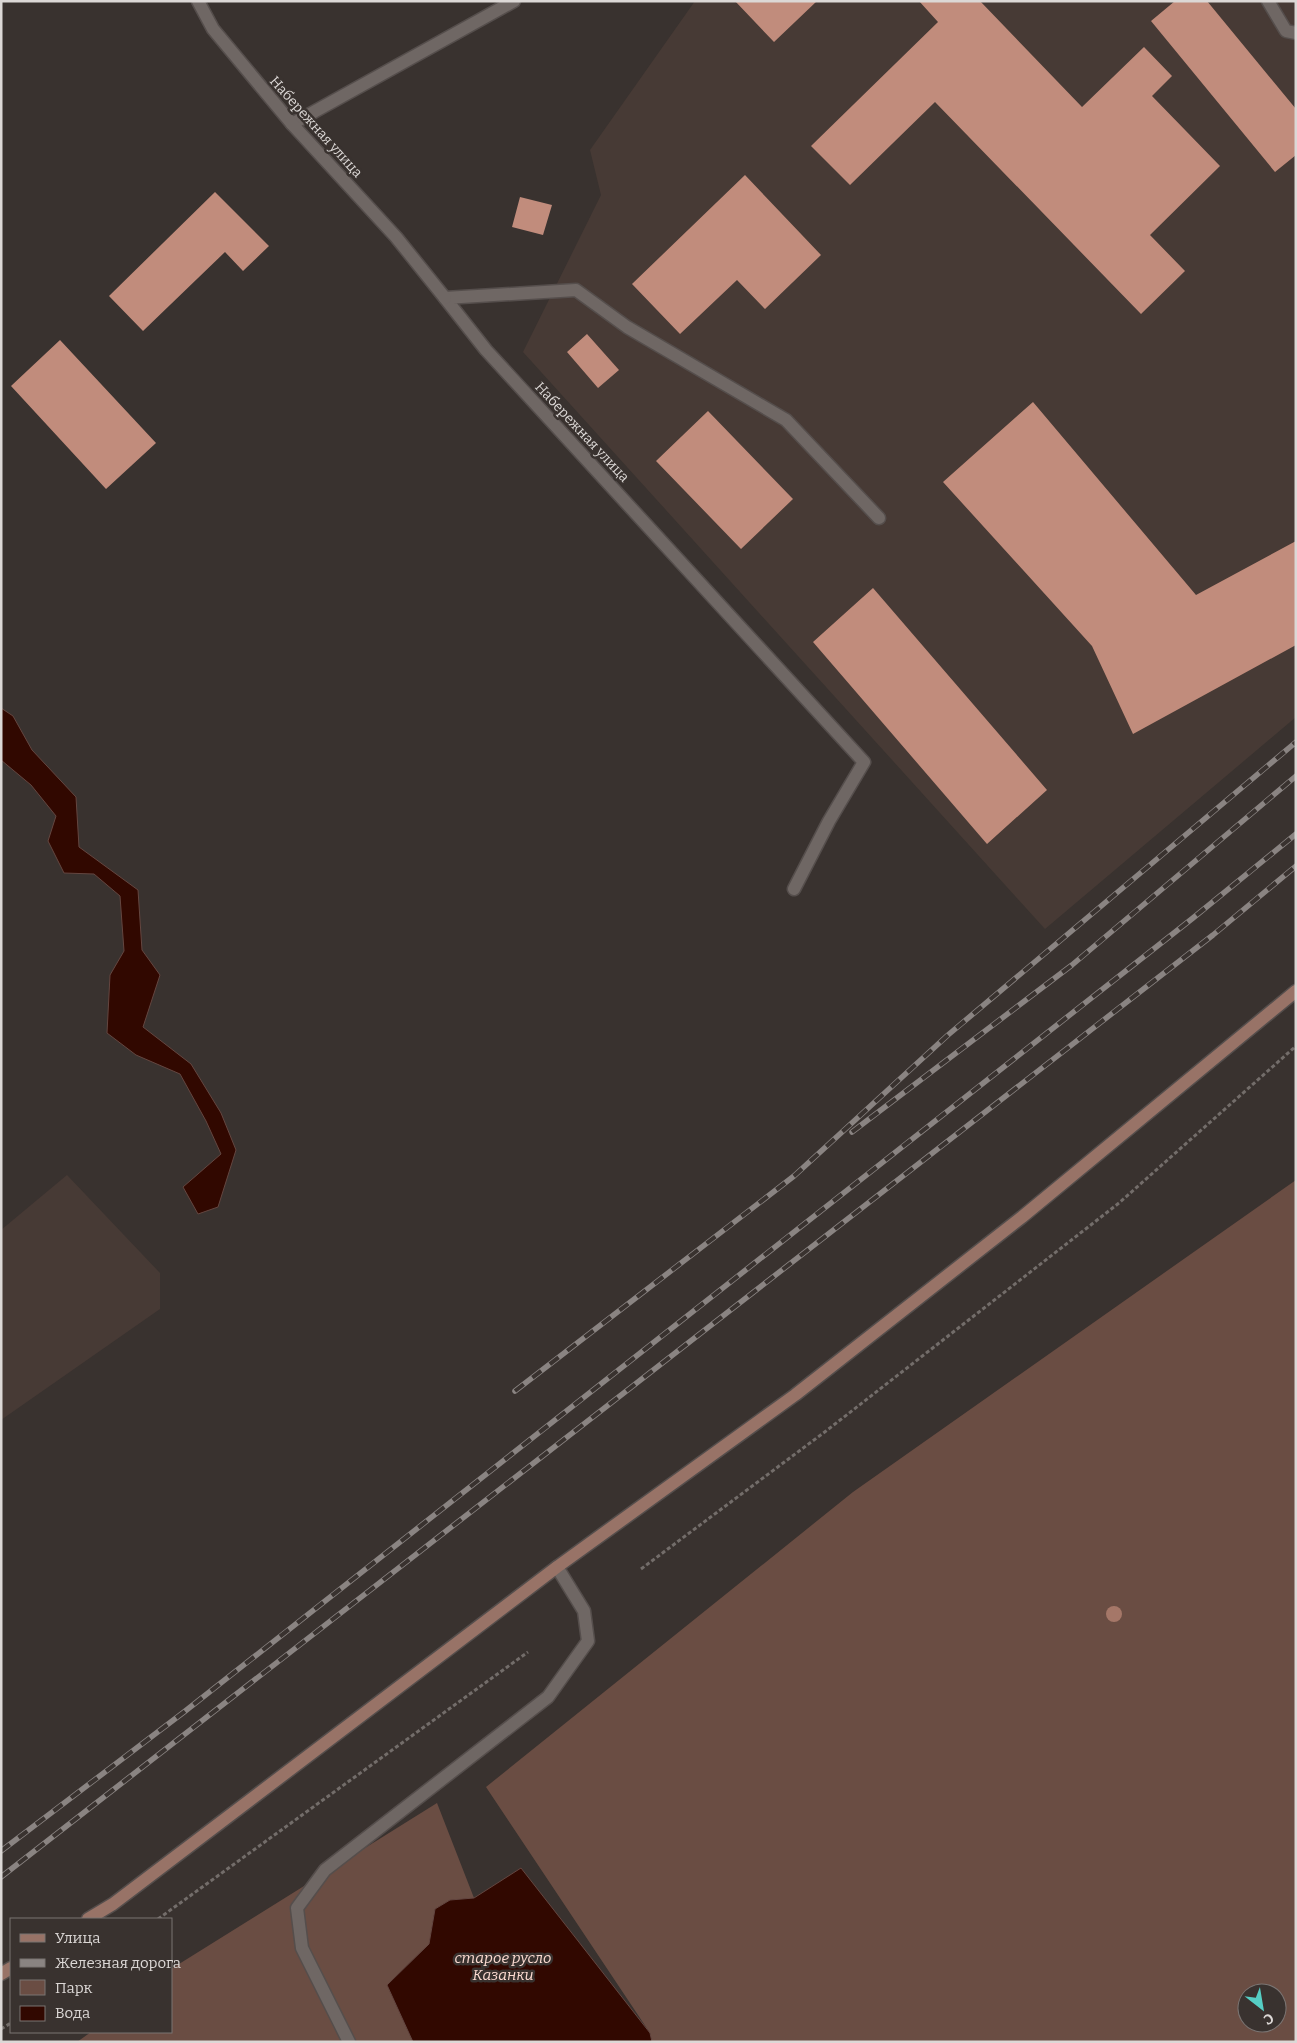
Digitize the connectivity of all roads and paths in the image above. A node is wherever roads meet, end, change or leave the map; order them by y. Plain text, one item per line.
1 (198, 1) edge
2 (514, 1) edge
3 (1268, 1) edge
4 (1296, 33) edge
5 (292, 124) junction
6 (445, 298) junction
7 (880, 518) dead end
8 (794, 889) dead end
9 (1296, 991) edge
10 (1296, 1046) edge
11 (557, 1567) junction
12 (640, 1569) dead end
13 (528, 1652) dead end
14 (90, 1918) edge
15 (159, 1918) edge
16 (349, 2042) edge

1 - 5 street, Набережная улица
2 - 5 street
3 - 4 street
5 - 6 street, Набережная улица
6 - 7 street
6 - 8 street, Набережная улица
9 - 11 main road
10 - 12 path
11 - 14 main road
11 - 16 street
13 - 15 path

